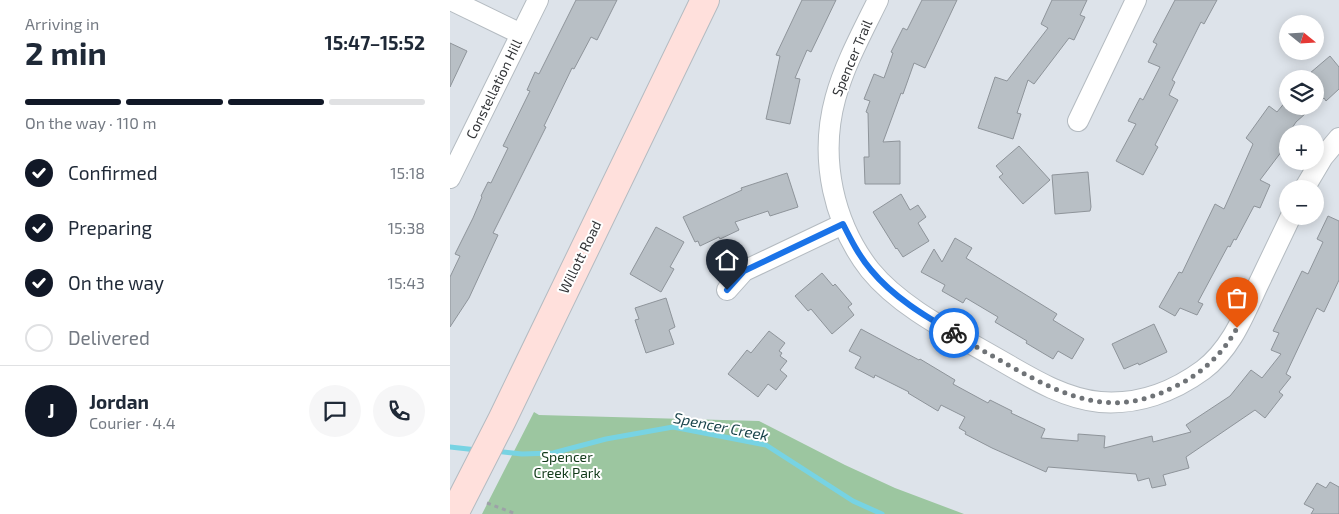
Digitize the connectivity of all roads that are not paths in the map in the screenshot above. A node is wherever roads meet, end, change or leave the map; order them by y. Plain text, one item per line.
1 (451, 0) edge
2 (538, 0) edge
3 (705, 0) edge
4 (878, 0) edge
5 (1136, 0) edge
6 (521, 34) junction
7 (1078, 121) dead end
8 (1339, 138) edge
9 (450, 178) edge
10 (1309, 180) edge
11 (843, 224) junction
12 (1287, 225) edge
13 (727, 290) dead end
14 (454, 514) edge

1 - 6 street
2 - 6 street, Constellation Hill
3 - 14 main road, Willott Road
4 - 11 street, Spencer Trail
5 - 7 street
6 - 9 street, Constellation Hill
8 - 10 street
11 - 12 street, Spencer Trail
11 - 13 street

